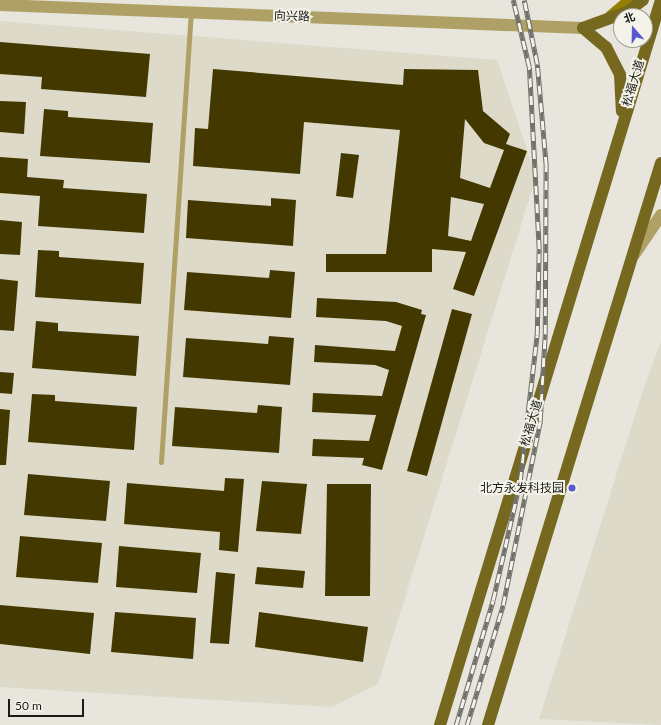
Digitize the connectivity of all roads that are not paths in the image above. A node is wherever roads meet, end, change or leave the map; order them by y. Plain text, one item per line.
1 (630, 0) edge
2 (643, 0) edge
3 (660, 0) edge
4 (0, 5) edge
5 (191, 12) junction
6 (607, 20) junction
7 (584, 28) junction
8 (622, 121) junction
9 (661, 163) edge
10 (661, 215) edge
11 (631, 260) junction
12 (162, 462) dead end
13 (440, 725) edge
14 (488, 725) edge

1 - 6 main road
2 - 6 main road
3 - 8 main road, 松福大道
4 - 5 street, 向兴路
5 - 7 street, 向兴路
5 - 12 lane
6 - 7 main road
7 - 8 main road, 松福大道
8 - 13 main road, 松福大道
9 - 11 main road
10 - 11 street
11 - 14 main road

